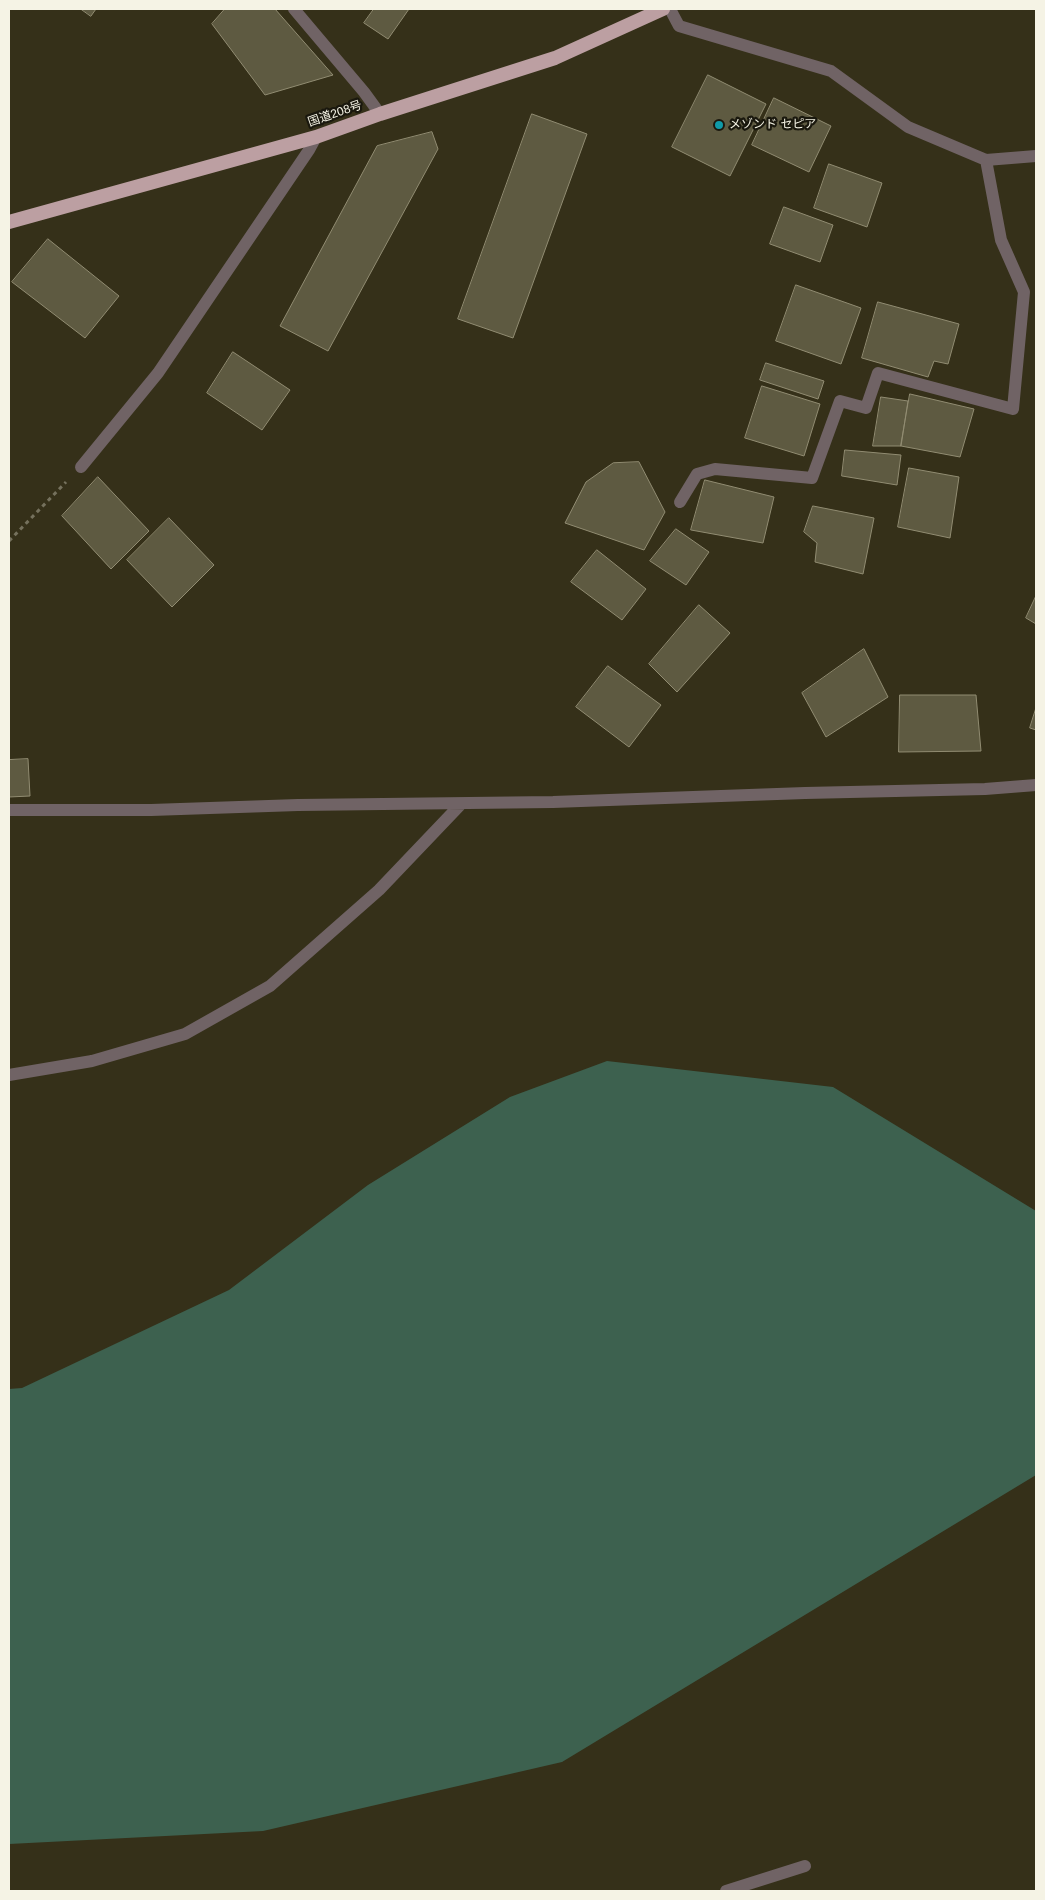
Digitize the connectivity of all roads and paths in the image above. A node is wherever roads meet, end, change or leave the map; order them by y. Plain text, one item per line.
1 (294, 9) edge
2 (663, 9) edge
3 (670, 9) edge
4 (380, 114) junction
5 (316, 137) junction
6 (1036, 156) edge
7 (986, 160) junction
8 (9, 222) edge
9 (81, 467) joint
10 (680, 502) dead end
11 (9, 541) edge
12 (1036, 785) edge
13 (461, 804) junction
14 (9, 810) edge
15 (9, 1075) edge
16 (805, 1866) dead end
17 (726, 1891) edge

1 - 4 street
2 - 4 highway, 国道208号
3 - 7 street
4 - 5 highway, 国道208号
5 - 8 highway, 国道208号
5 - 9 street
6 - 7 street
7 - 10 street
9 - 11 path
12 - 13 street
13 - 14 street
13 - 15 street
16 - 17 street

